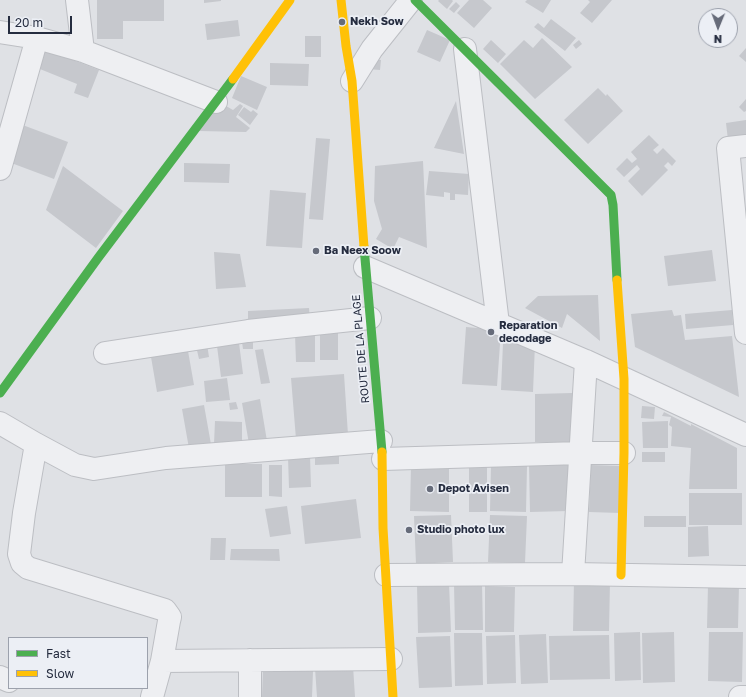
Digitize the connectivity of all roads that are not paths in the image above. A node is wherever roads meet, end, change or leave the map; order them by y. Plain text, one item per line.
1 (77, 0) edge
2 (290, 0) edge
3 (341, 0) edge
4 (410, 0) edge
5 (415, 0) edge
6 (0, 32) edge
7 (37, 38) junction
8 (465, 49) junction
9 (83, 51) junction
10 (352, 81) junction
11 (216, 102) junction
12 (746, 146) edge
13 (0, 169) edge
14 (365, 267) junction
15 (743, 274) edge
16 (370, 318) junction
17 (498, 324) junction
18 (746, 333) edge
19 (105, 353) dead end
20 (586, 361) junction
21 (624, 380) junction
22 (1, 390) edge
23 (0, 423) edge
24 (746, 435) edge
25 (36, 444) junction
26 (382, 450) junction
27 (580, 452) junction
28 (624, 453) junction
29 (573, 574) junction
30 (386, 575) junction
31 (621, 575) junction
32 (746, 577) edge
33 (391, 659) junction
34 (250, 660) junction
35 (162, 661) junction
36 (152, 697) edge
37 (250, 697) edge
38 (393, 697) edge
39 (740, 697) edge
40 (746, 697) edge

1 - 9 street
2 - 11 street
3 - 10 street, ROUTE DE LA PLAGE
4 - 10 street
5 - 8 street
6 - 7 street
7 - 9 street
7 - 13 street
8 - 17 street
8 - 21 street
9 - 11 street
10 - 14 street, ROUTE DE LA PLAGE
11 - 22 street
12 - 15 street
14 - 16 street, ROUTE DE LA PLAGE
14 - 17 street
15 - 18 street
16 - 19 street
16 - 26 street, ROUTE DE LA PLAGE
17 - 20 street
20 - 21 street
20 - 27 street
21 - 24 street
21 - 28 street
23 - 25 street
25 - 26 street
25 - 35 street
26 - 27 street
26 - 30 street, ROUTE DE LA PLAGE
27 - 28 street
27 - 29 street
28 - 31 street
29 - 30 street
29 - 31 street
30 - 33 street, ROUTE DE LA PLAGE
31 - 32 street
33 - 34 street
33 - 38 street, ROUTE DE LA PLAGE
34 - 35 street
34 - 37 street
35 - 36 street
39 - 40 street

